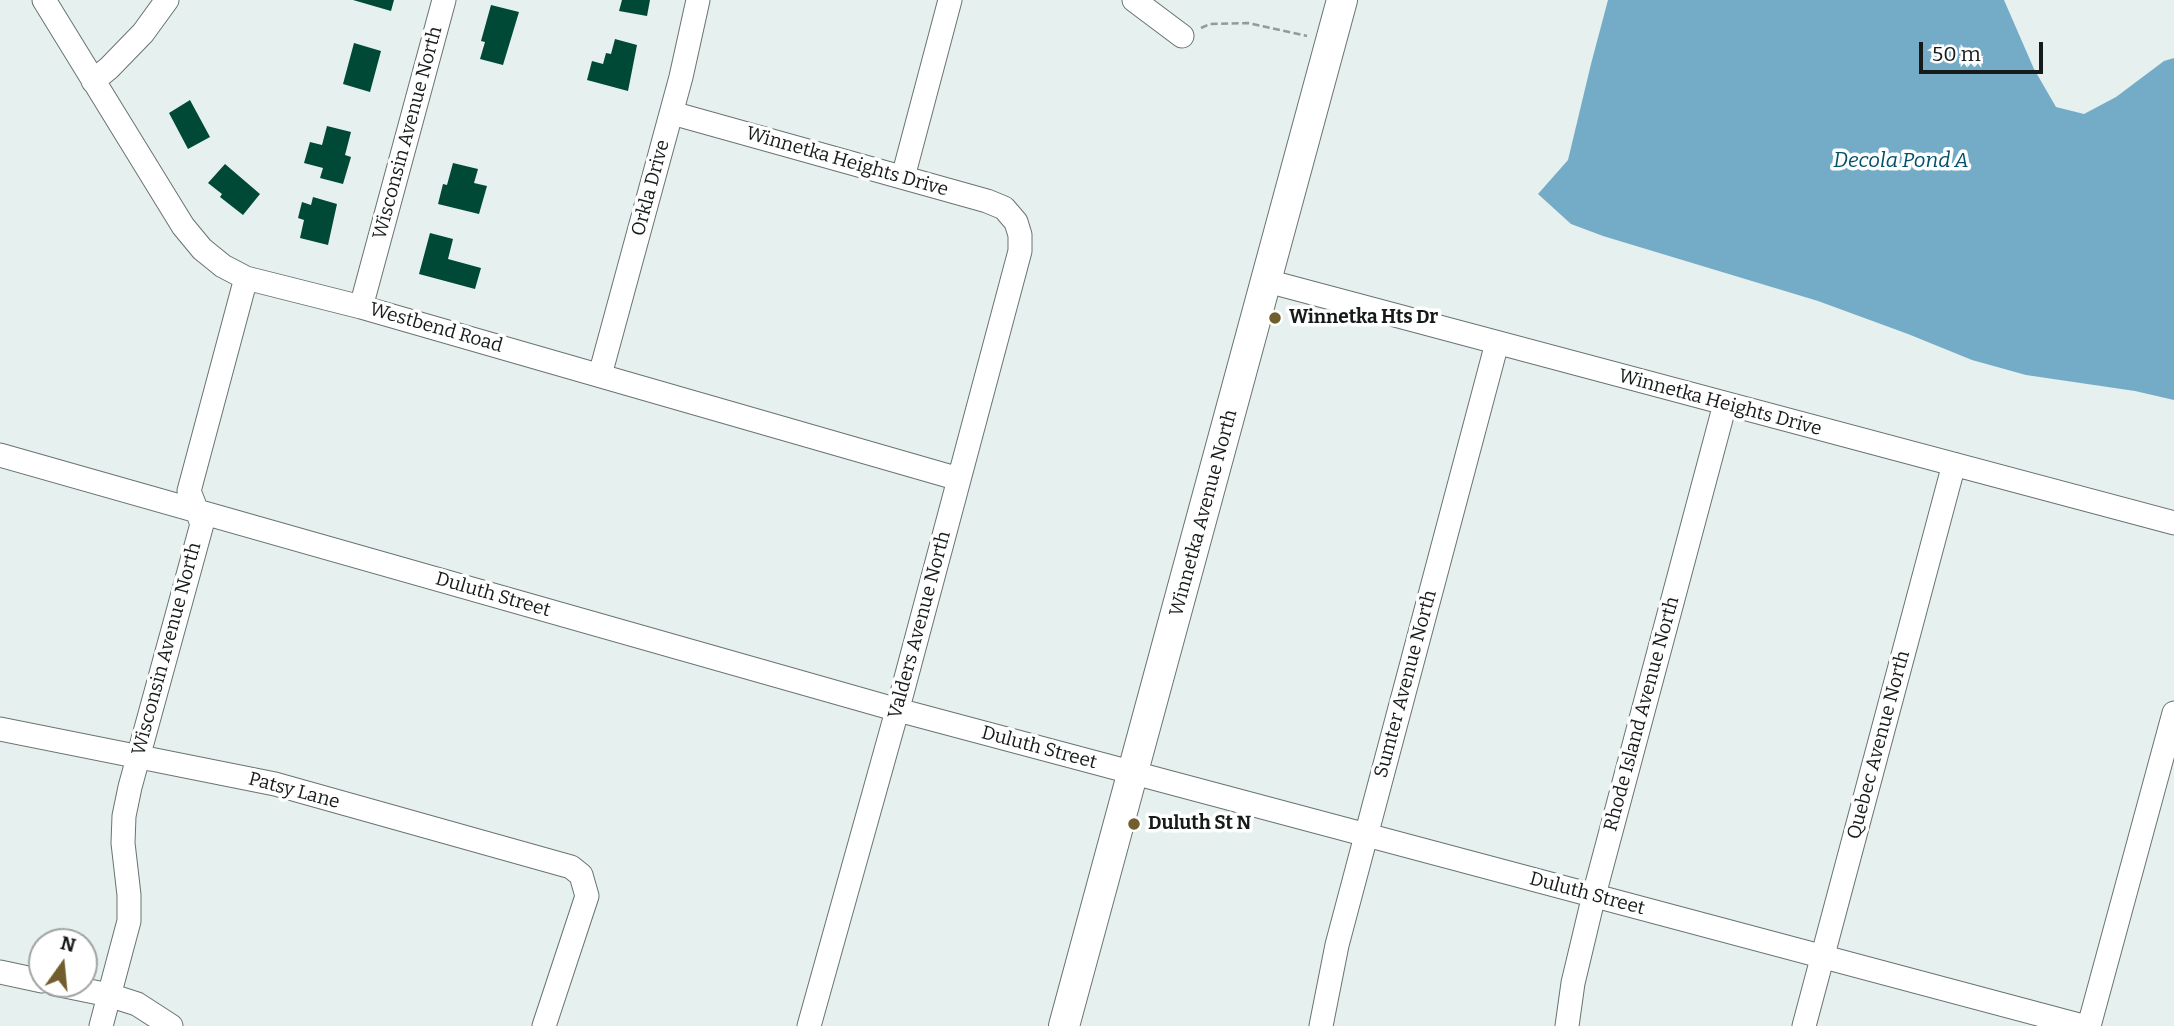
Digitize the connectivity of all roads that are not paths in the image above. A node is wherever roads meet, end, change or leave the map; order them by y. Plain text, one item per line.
1 (44, 0) edge
2 (167, 0) edge
3 (444, 0) edge
4 (698, 0) edge
5 (950, 0) edge
6 (1134, 0) edge
7 (1342, 0) edge
8 (1182, 36) road end
9 (93, 81) junction
10 (671, 113) junction
11 (903, 177) junction
12 (1016, 222) joint
13 (247, 278) junction
14 (1267, 281) junction
15 (361, 307) junction
16 (1497, 343) junction
17 (600, 375) junction
18 (1725, 404) junction
19 (0, 455) edge
20 (1954, 464) junction
21 (959, 479) junction
22 (196, 511) junction
23 (2174, 523) edge
24 (898, 710) junction
25 (2174, 713) edge
26 (0, 729) edge
27 (138, 756) junction
28 (1134, 774) junction
29 (1366, 835) junction
30 (1594, 895) junction
31 (1822, 956) junction
32 (0, 972) edge
33 (28, 978) edge
34 (98, 993) edge
35 (109, 995) junction
36 (101, 1026) edge
37 (171, 1026) edge
38 (544, 1026) edge
39 (810, 1026) edge
40 (1064, 1026) edge
41 (1321, 1026) edge
42 (1567, 1026) edge
43 (1804, 1026) edge
44 (2083, 1026) edge
45 (2090, 1026) edge

1 - 9 street, Westbend Road
2 - 9 street
3 - 15 street, Wisconsin Avenue North
4 - 10 street, Orkla Drive
5 - 11 street
6 - 8 street
7 - 14 main road, Winnetka Avenue North
9 - 13 street, Westbend Road
10 - 11 street, Winnetka Heights Drive
10 - 17 street, Orkla Drive
11 - 12 street, Winnetka Heights Drive
12 - 21 street, Valders Avenue North
13 - 15 street, Westbend Road
13 - 22 street, Wisconsin Avenue North
14 - 16 street, Winnetka Heights Drive
14 - 28 main road, Winnetka Avenue North
15 - 17 street, Westbend Road
16 - 18 street, Winnetka Heights Drive
16 - 29 street, Sumter Avenue North
17 - 21 street, Westbend Road
18 - 20 street, Winnetka Heights Drive
18 - 30 street, Rhode Island Avenue North
19 - 22 street, Duluth Street
20 - 23 street, Winnetka Heights Drive
20 - 31 street, Quebec Avenue North
21 - 24 street, Valders Avenue North
22 - 24 street, Duluth Street
22 - 27 street, Wisconsin Avenue North
24 - 28 street, Duluth Street
24 - 39 street, Valders Avenue North
25 - 45 street
26 - 27 street, Patsy Lane
27 - 35 street, Wisconsin Avenue North
27 - 38 street, Patsy Lane
28 - 29 street, Duluth Street
28 - 40 main road, Winnetka Avenue North
29 - 30 street, Duluth Street
29 - 41 street, Sumter Avenue North
30 - 31 street, Duluth Street
30 - 42 street, Rhode Island Avenue North
31 - 43 street, Quebec Avenue North
31 - 44 street, Duluth Street
32 - 33 street
34 - 35 street
35 - 36 street, Wisconsin Avenue North
35 - 37 street

